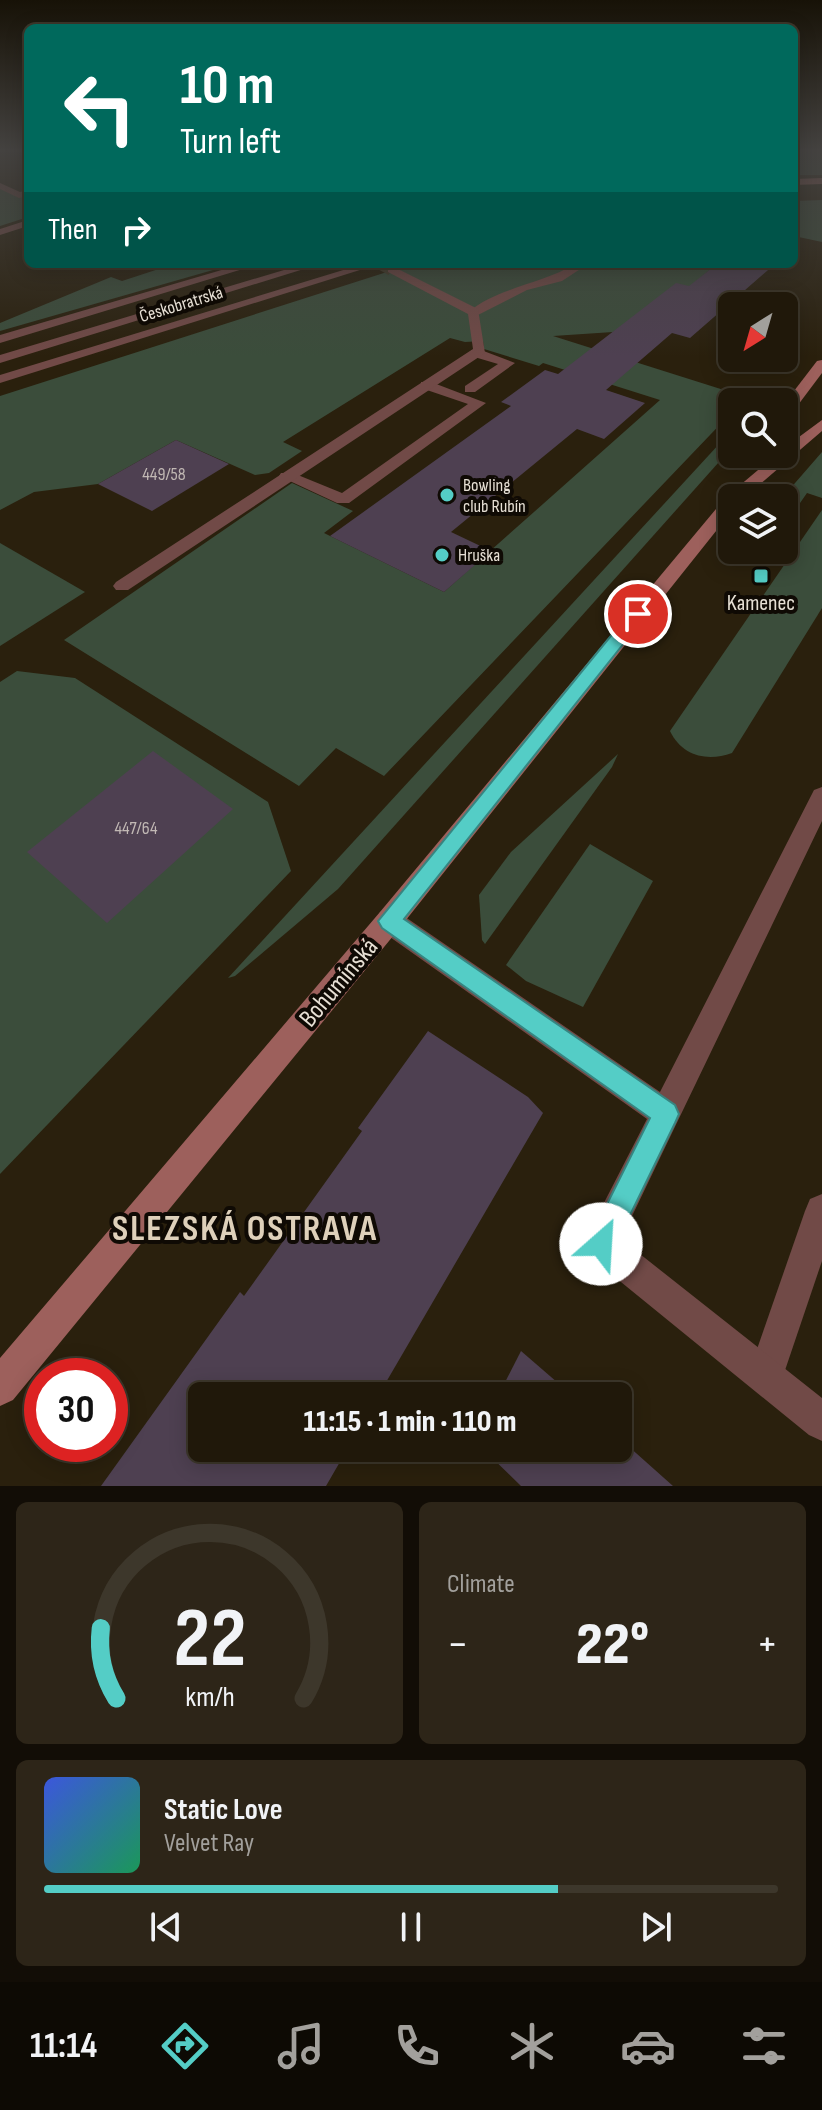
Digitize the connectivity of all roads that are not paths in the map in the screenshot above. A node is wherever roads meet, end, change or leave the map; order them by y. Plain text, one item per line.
1 (24, 224) edge
2 (0, 232) edge
3 (240, 268) edge
4 (302, 268) edge
5 (361, 268) edge
6 (576, 268) edge
7 (392, 270) dead end
8 (474, 312) junction
9 (0, 339) edge
10 (476, 353) junction
11 (0, 359) edge
12 (822, 364) edge
13 (0, 379) edge
14 (426, 385) junction
15 (470, 389) dead end
16 (798, 396) edge
17 (822, 424) edge
18 (287, 476) junction
19 (751, 484) edge
20 (718, 517) edge
21 (122, 586) dead end
22 (822, 797) edge
23 (389, 921) junction
24 (666, 1114) junction
25 (822, 1211) edge
26 (766, 1375) junction
27 (0, 1387) edge
28 (822, 1422) edge

1 - 2 street
3 - 9 street
4 - 11 street, Českobratrská
5 - 13 street, Českobratrská
6 - 8 street
7 - 8 street
8 - 10 street
10 - 14 street
10 - 15 street
12 - 16 main road
14 - 18 street
14 - 18 street
17 - 19 main road, Bohumínská
18 - 21 street
20 - 23 main road, Bohumínská
22 - 24 street
23 - 24 street
23 - 27 main road, Bohumínská
24 - 26 street
25 - 26 street
26 - 28 street

